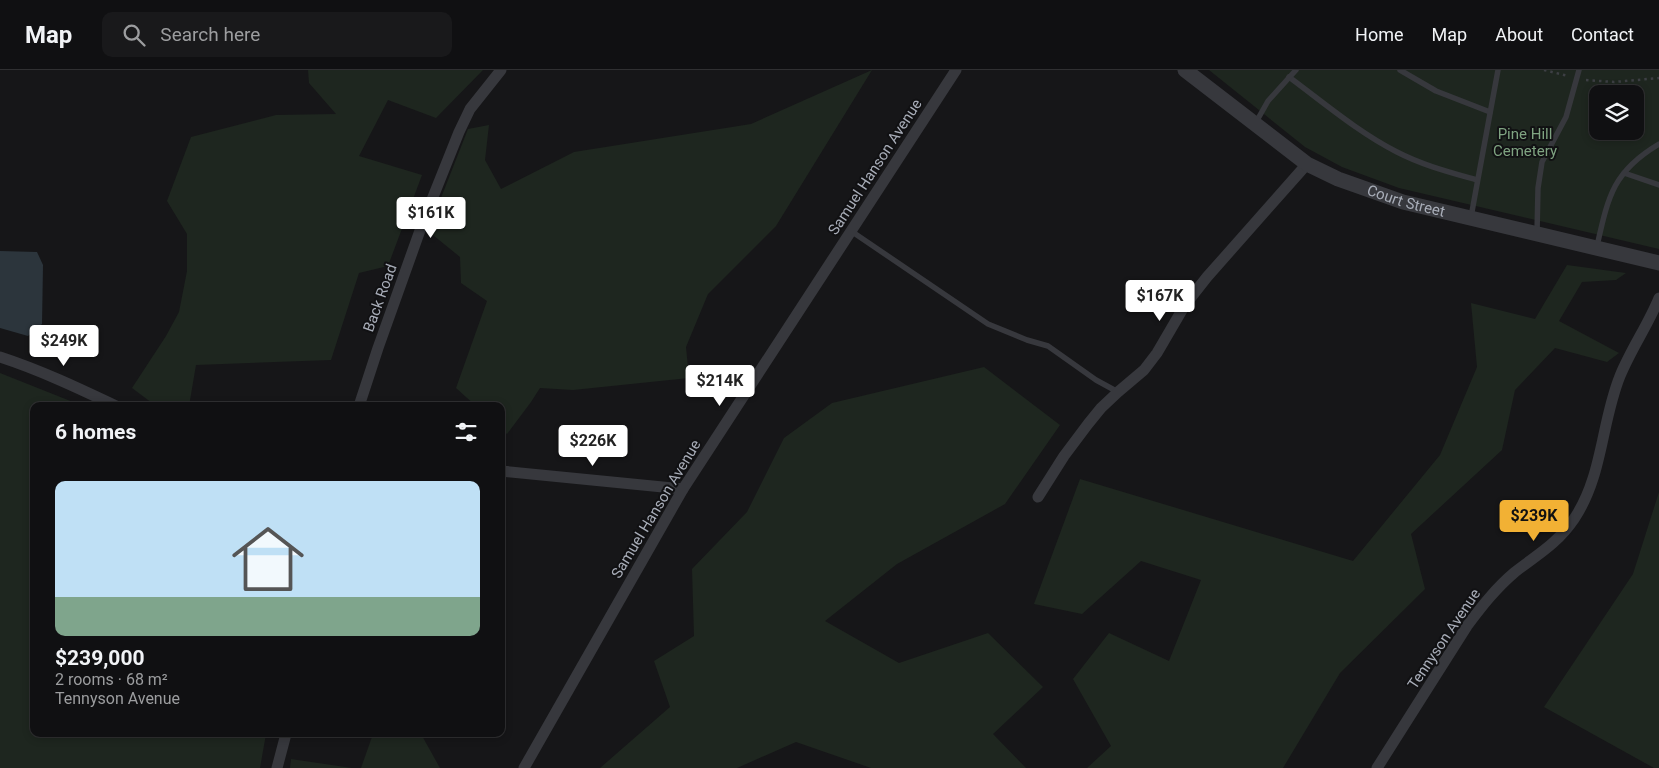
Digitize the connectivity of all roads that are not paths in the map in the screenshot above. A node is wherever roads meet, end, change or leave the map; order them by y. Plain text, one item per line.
1 (501, 70) edge
2 (956, 70) edge
3 (1184, 70) edge
4 (1296, 70) edge
5 (1400, 70) edge
6 (1498, 70) edge
7 (1578, 70) edge
8 (1289, 77) junction
9 (1490, 112) junction
10 (1254, 125) junction
11 (1659, 144) edge
12 (1307, 164) junction
13 (1624, 173) junction
14 (1477, 180) junction
15 (1659, 185) edge
16 (1470, 217) junction
17 (851, 231) junction
18 (1537, 233) junction
19 (1597, 247) junction
20 (1659, 263) edge
21 (1659, 298) edge
22 (0, 357) edge
23 (1118, 392) junction
24 (107, 402) edge
25 (361, 402) edge
26 (505, 471) edge
27 (683, 489) junction
28 (1038, 497) dead end
29 (285, 737) edge
30 (278, 768) edge
31 (524, 768) edge
32 (1377, 768) edge

1 - 25 street, Back Road
2 - 17 street, Samuel Hanson Avenue
3 - 10 street, Court Street
4 - 8 lane
5 - 9 lane
6 - 9 lane
7 - 18 lane
8 - 10 lane
8 - 14 lane
9 - 14 lane
10 - 12 street, Court Street
11 - 13 lane
12 - 16 street, Court Street
12 - 23 street
13 - 15 lane
13 - 19 lane
14 - 16 lane
16 - 18 street, Court Street
17 - 23 lane
17 - 27 street, Samuel Hanson Avenue
18 - 19 street, Court Street
19 - 20 street, Court Street
21 - 32 street, Tennyson Avenue
22 - 24 street
23 - 28 street
26 - 27 street
27 - 31 street, Samuel Hanson Avenue
29 - 30 street

